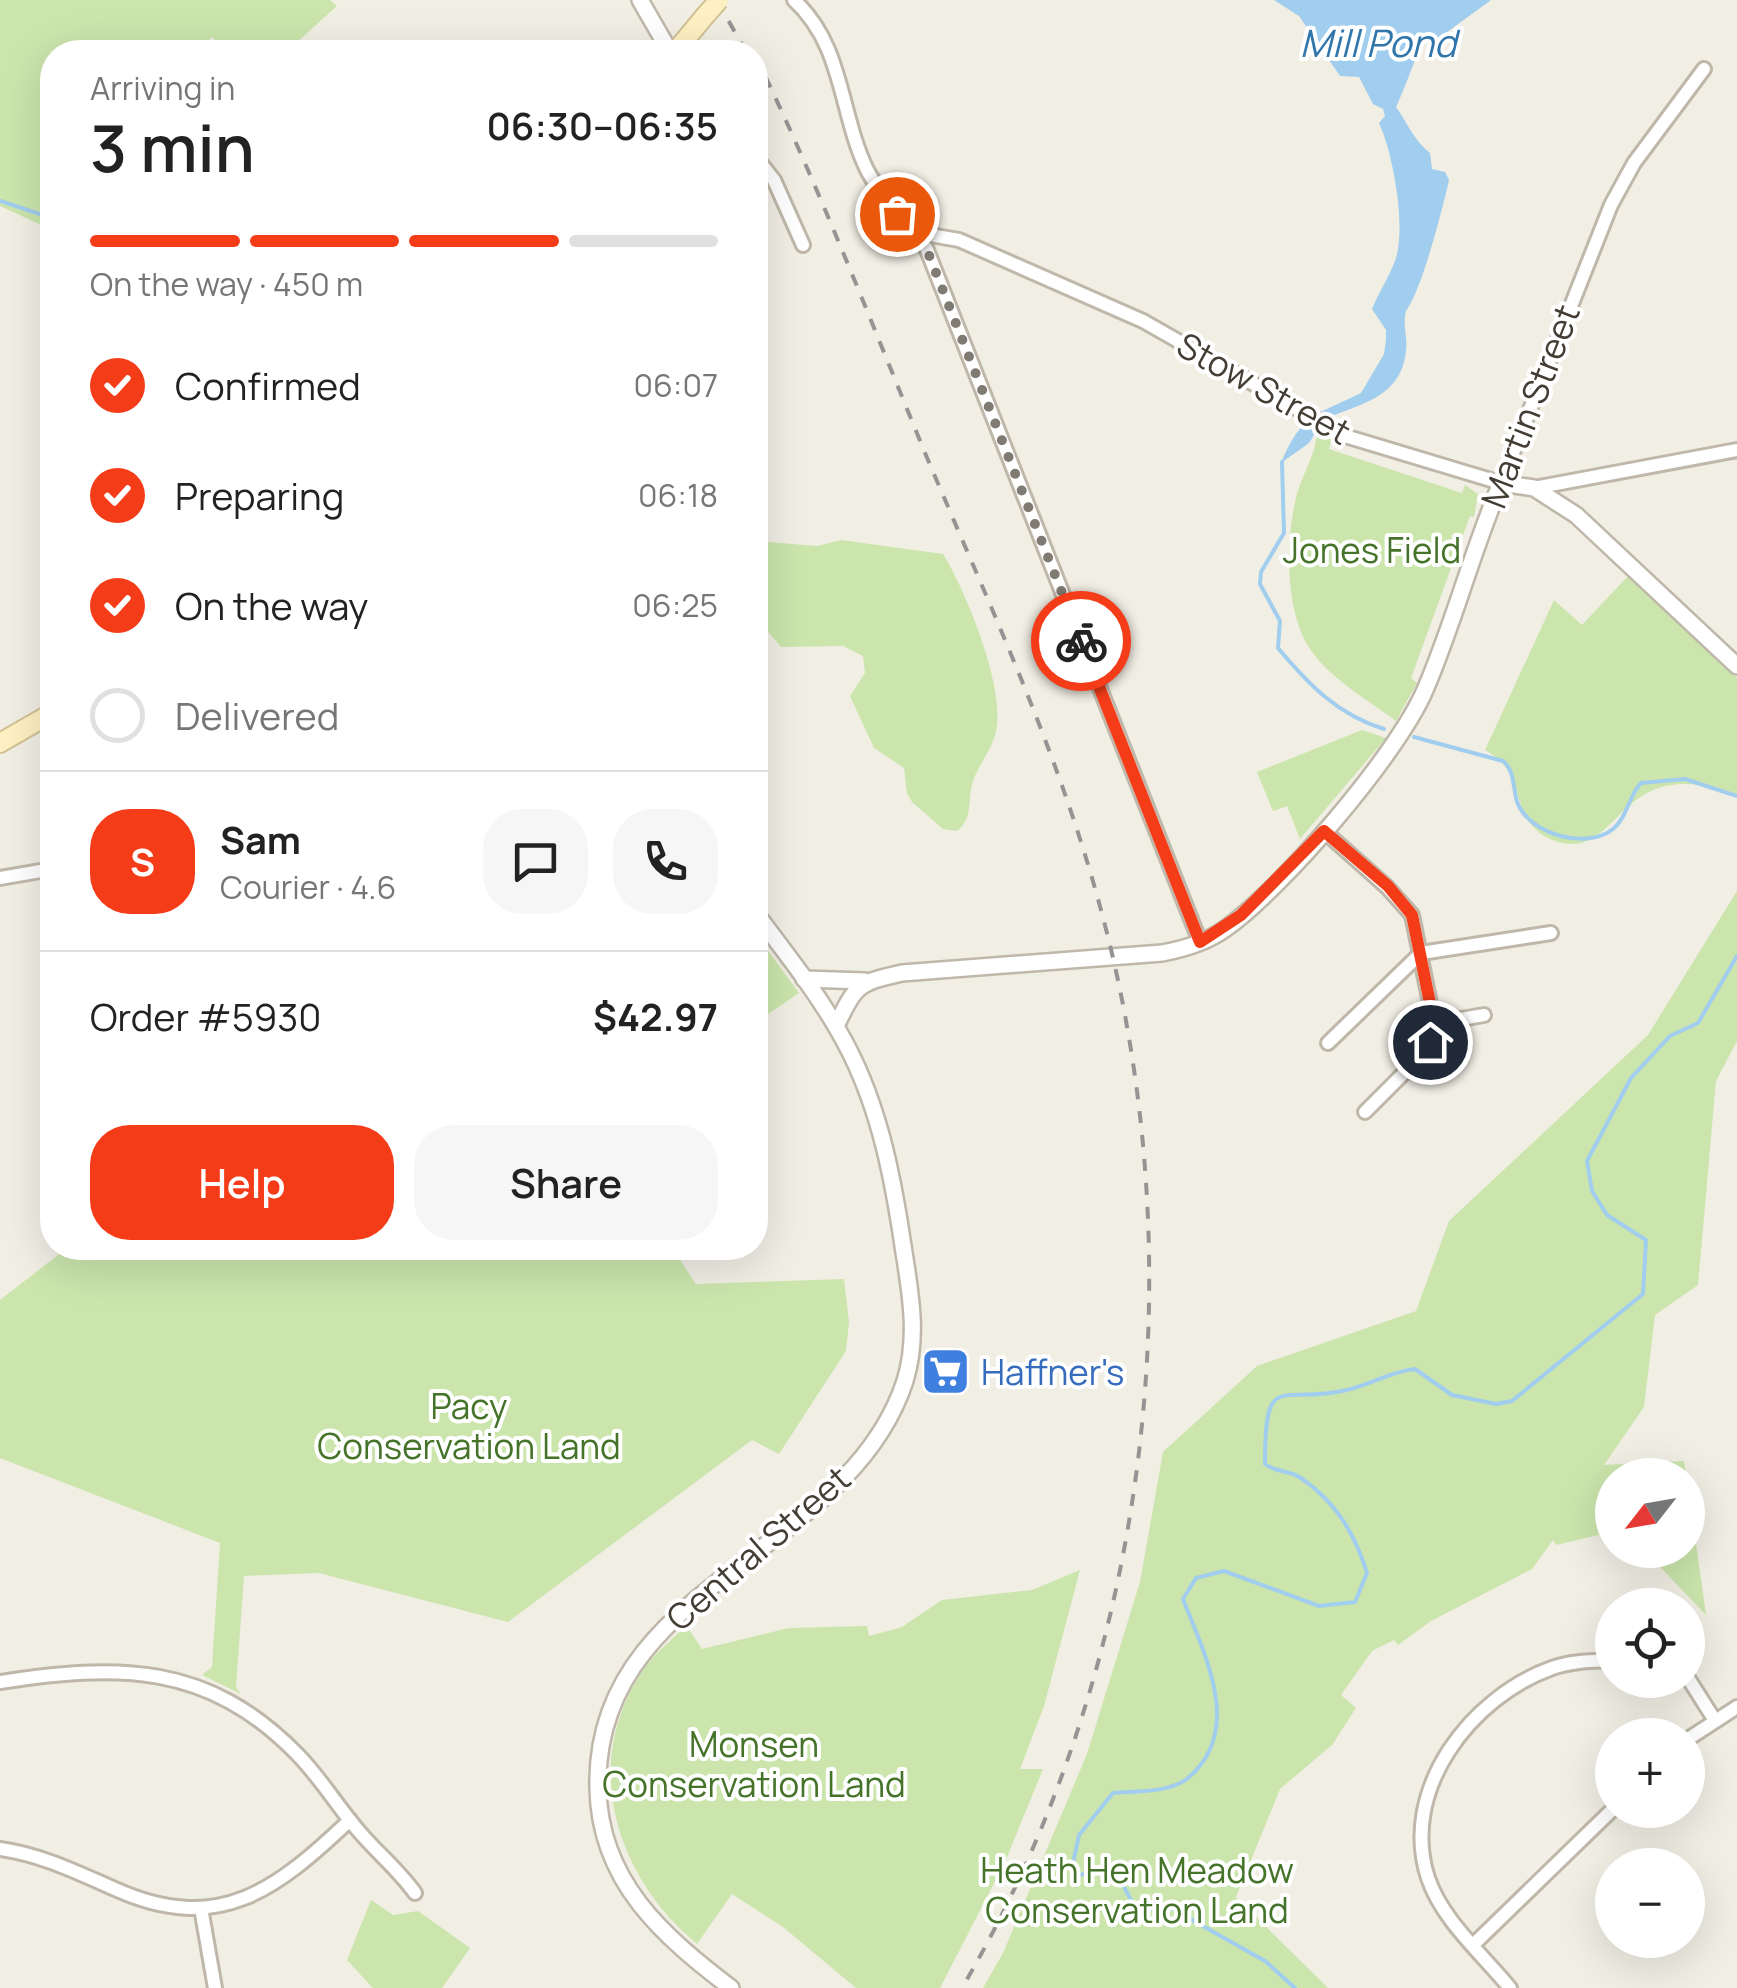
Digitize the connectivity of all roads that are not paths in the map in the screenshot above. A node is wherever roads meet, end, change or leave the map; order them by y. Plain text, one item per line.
1 (640, 0) edge
2 (719, 0) edge
3 (794, 0) edge
4 (665, 40) edge
5 (683, 40) edge
6 (1704, 69) dead end
7 (768, 172) edge
8 (918, 233) junction
9 (804, 245) dead end
10 (1737, 450) edge
11 (1501, 483) junction
12 (1534, 488) junction
13 (1737, 666) edge
14 (40, 720) edge
15 (0, 743) edge
16 (1324, 831) junction
17 (40, 871) edge
18 (0, 878) edge
19 (768, 930) edge
20 (1550, 933) dead end
21 (1200, 942) junction
22 (1421, 953) junction
23 (804, 979) junction
24 (865, 981) junction
25 (1484, 1015) dead end
26 (1432, 1024) junction
27 (836, 1026) junction
28 (1328, 1043) dead end
29 (1365, 1112) dead end
30 (1595, 1662) edge
31 (0, 1682) edge
32 (1701, 1698) edge
33 (1737, 1708) edge
34 (1714, 1719) junction
35 (1705, 1726) edge
36 (350, 1820) junction
37 (1595, 1827) edge
38 (0, 1849) edge
39 (416, 1893) dead end
40 (201, 1908) junction
41 (1474, 1944) junction
42 (215, 1988) edge
43 (731, 1988) edge
44 (1510, 1988) edge

1 - 4 street
2 - 5 main road, bridge
3 - 8 street
6 - 11 street, Martin Street
7 - 9 street
8 - 11 street, Stow Street
8 - 21 street
10 - 12 street
11 - 12 street, Stow Street
11 - 16 street, Martin Street
12 - 13 street, Stow Street
14 - 15 main road
16 - 21 street, Martin Street
16 - 22 street
17 - 18 street
19 - 23 street, Central Street
20 - 22 street
21 - 24 street, Martin Street
22 - 26 street
22 - 28 street
23 - 24 street, Martin Street
23 - 27 street, Central Street
24 - 27 street
25 - 26 street
26 - 29 street
27 - 43 street, Central Street
30 - 41 street
31 - 36 street
32 - 34 street
33 - 34 street
34 - 35 street
36 - 39 street
36 - 40 street
37 - 41 street
38 - 40 street
40 - 42 street
41 - 44 street

